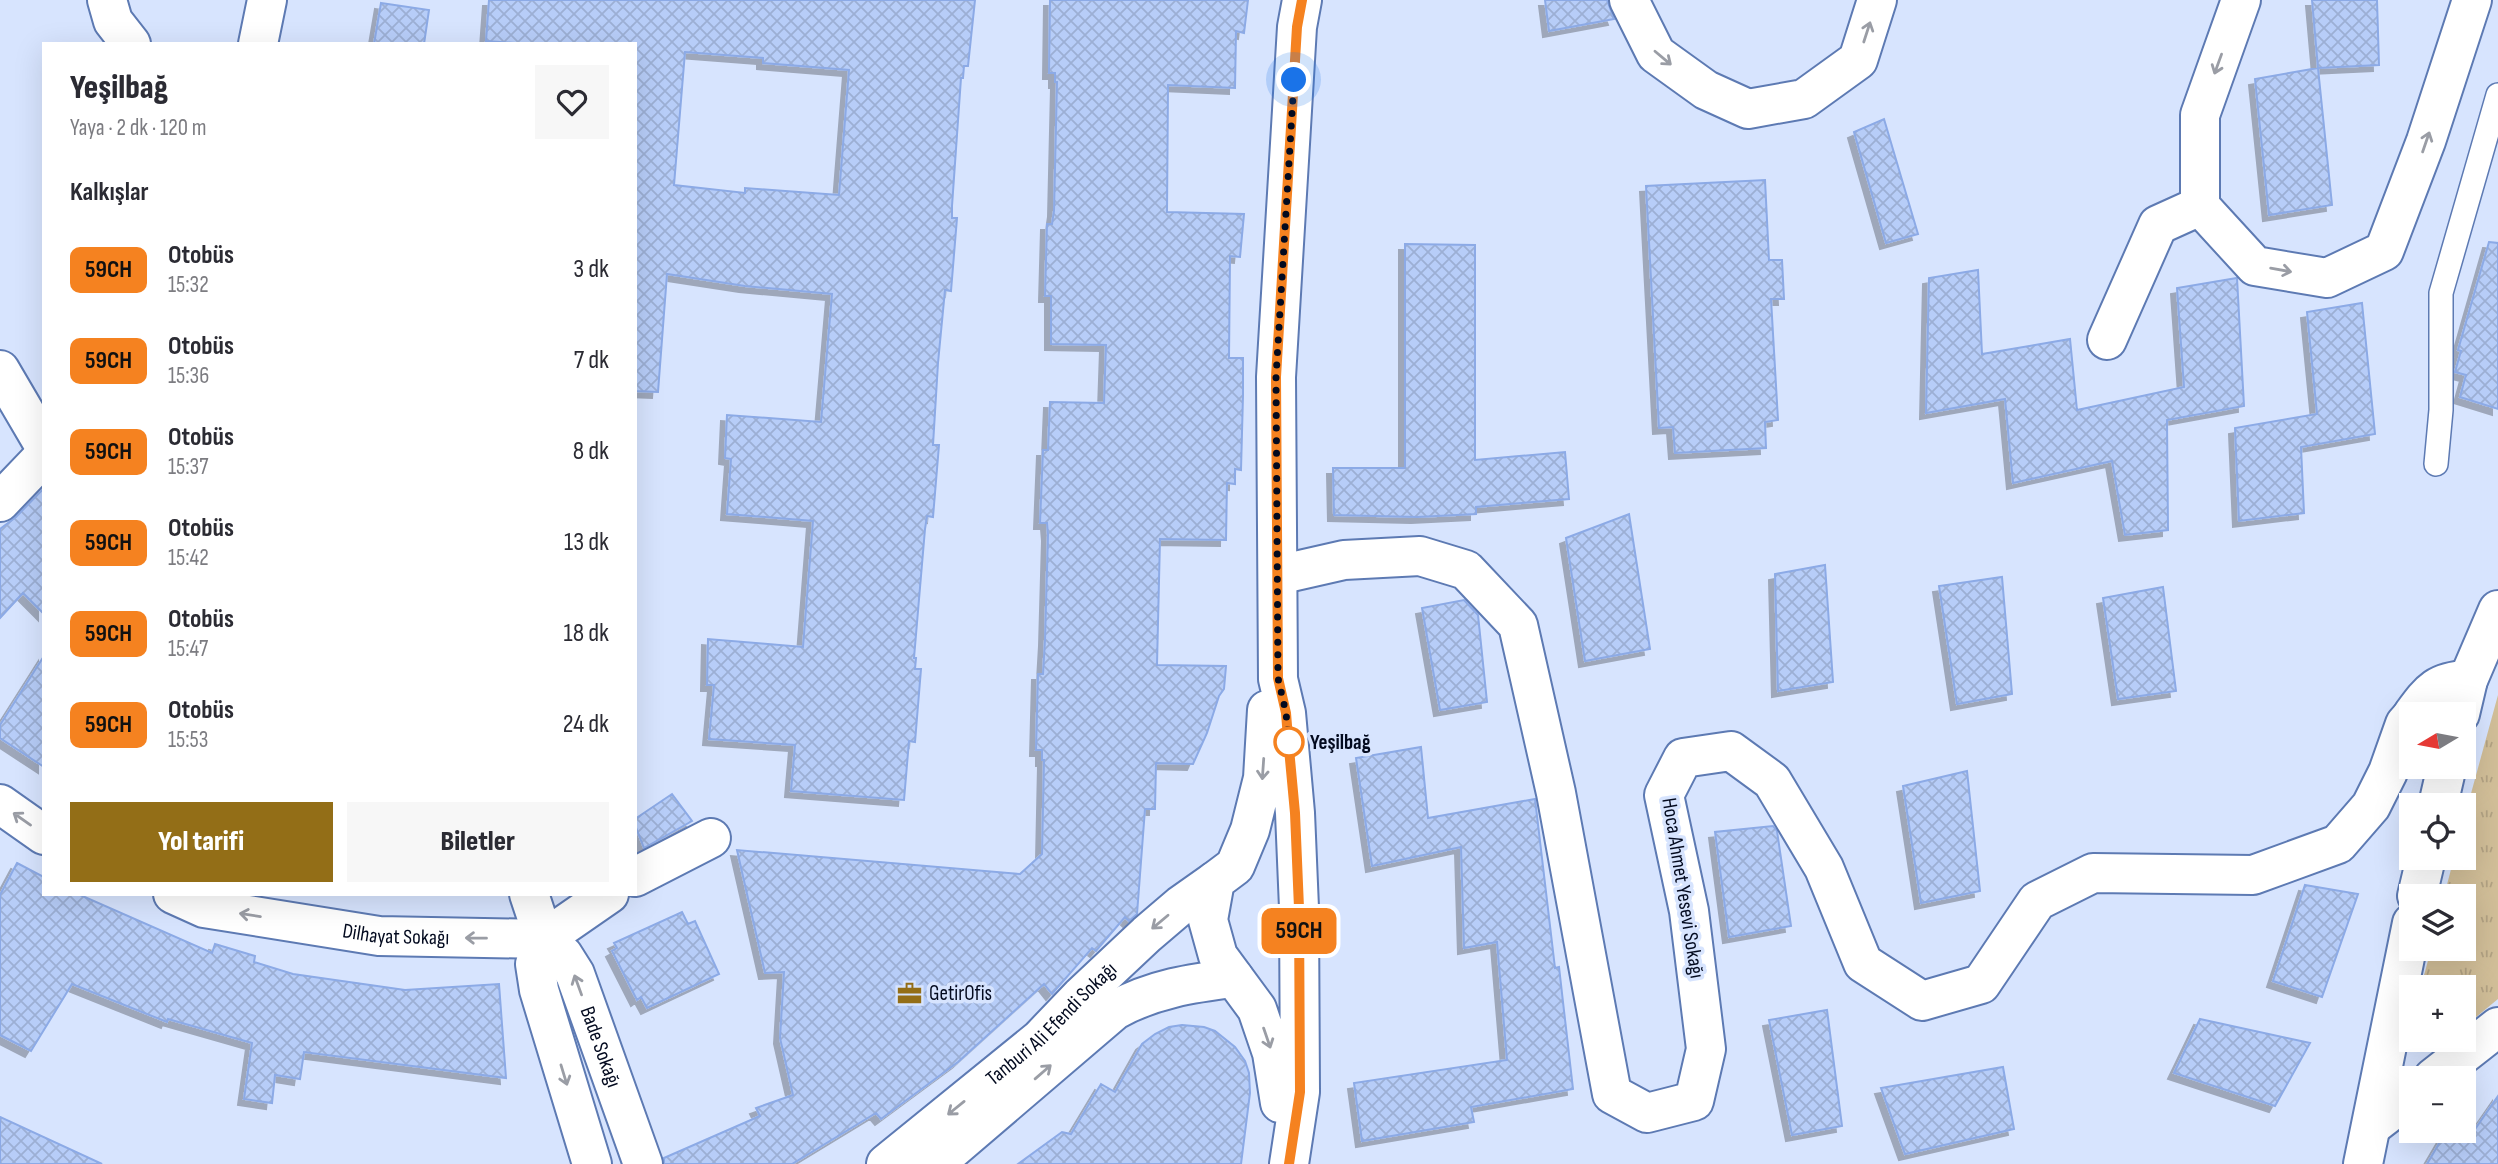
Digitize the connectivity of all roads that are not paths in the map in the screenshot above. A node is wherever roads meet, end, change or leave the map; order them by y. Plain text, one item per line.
1 (107, 0) edge
2 (267, 0) edge
3 (1302, 0) edge
4 (1629, 0) edge
5 (1877, 0) edge
6 (2241, 0) edge
7 (2472, 0) edge
8 (129, 42) edge
9 (258, 42) edge
10 (2498, 95) edge
11 (2200, 206) junction
12 (2107, 340) dead end
13 (0, 370) edge
14 (42, 442) edge
15 (42, 458) edge
16 (2436, 464) dead end
17 (0, 502) edge
18 (1278, 575) junction
19 (2498, 610) edge
20 (1278, 678) junction
21 (2464, 697) edge
22 (2422, 702) edge
23 (2399, 741) edge
24 (0, 804) edge
25 (42, 834) edge
26 (711, 838) dead end
27 (1225, 874) junction
28 (637, 876) edge
29 (1297, 892) junction
30 (177, 896) edge
31 (530, 896) edge
32 (606, 896) edge
33 (544, 939) junction
34 (1299, 949) junction
35 (2405, 961) edge
36 (1234, 978) junction
37 (2498, 1027) edge
38 (2448, 1066) edge
39 (2399, 1105) edge
40 (2373, 1125) junction
41 (592, 1164) edge
42 (643, 1164) edge
43 (886, 1164) edge
44 (935, 1164) edge
45 (1289, 1164) edge
46 (2363, 1164) edge

1 - 8 street
2 - 9 street
3 - 18 street
4 -> 5 street
6 -> 11 street
11 -> 7 street
10 - 16 lane
11 - 12 street
13 - 14 street
15 - 17 street
18 - 20 street
18 - 23 street, Hoca Ahmet Yesevi Sokağı
19 - 21 street
20 -> 27 street
20 - 29 street
21 - 22 street, Hoca Ahmet Yesevi Sokağı
25 -> 24 street
26 - 28 street
27 - 29 street
27 - 36 street
27 -> 43 street, Tanburi Ali Efendi Sokağı
29 - 34 street
33 -> 30 street, Dilhayat Sokağı
31 - 33 street, Bade Sokağı
32 - 33 street
33 -> 41 street, Bade Sokağı
42 -> 33 street, Bade Sokağı
34 - 36 street
34 - 45 street
35 - 40 street
44 -> 36 street, Tanburi Ali Efendi Sokağı
36 -> 45 street
37 - 38 street
39 - 40 street
40 - 46 street

